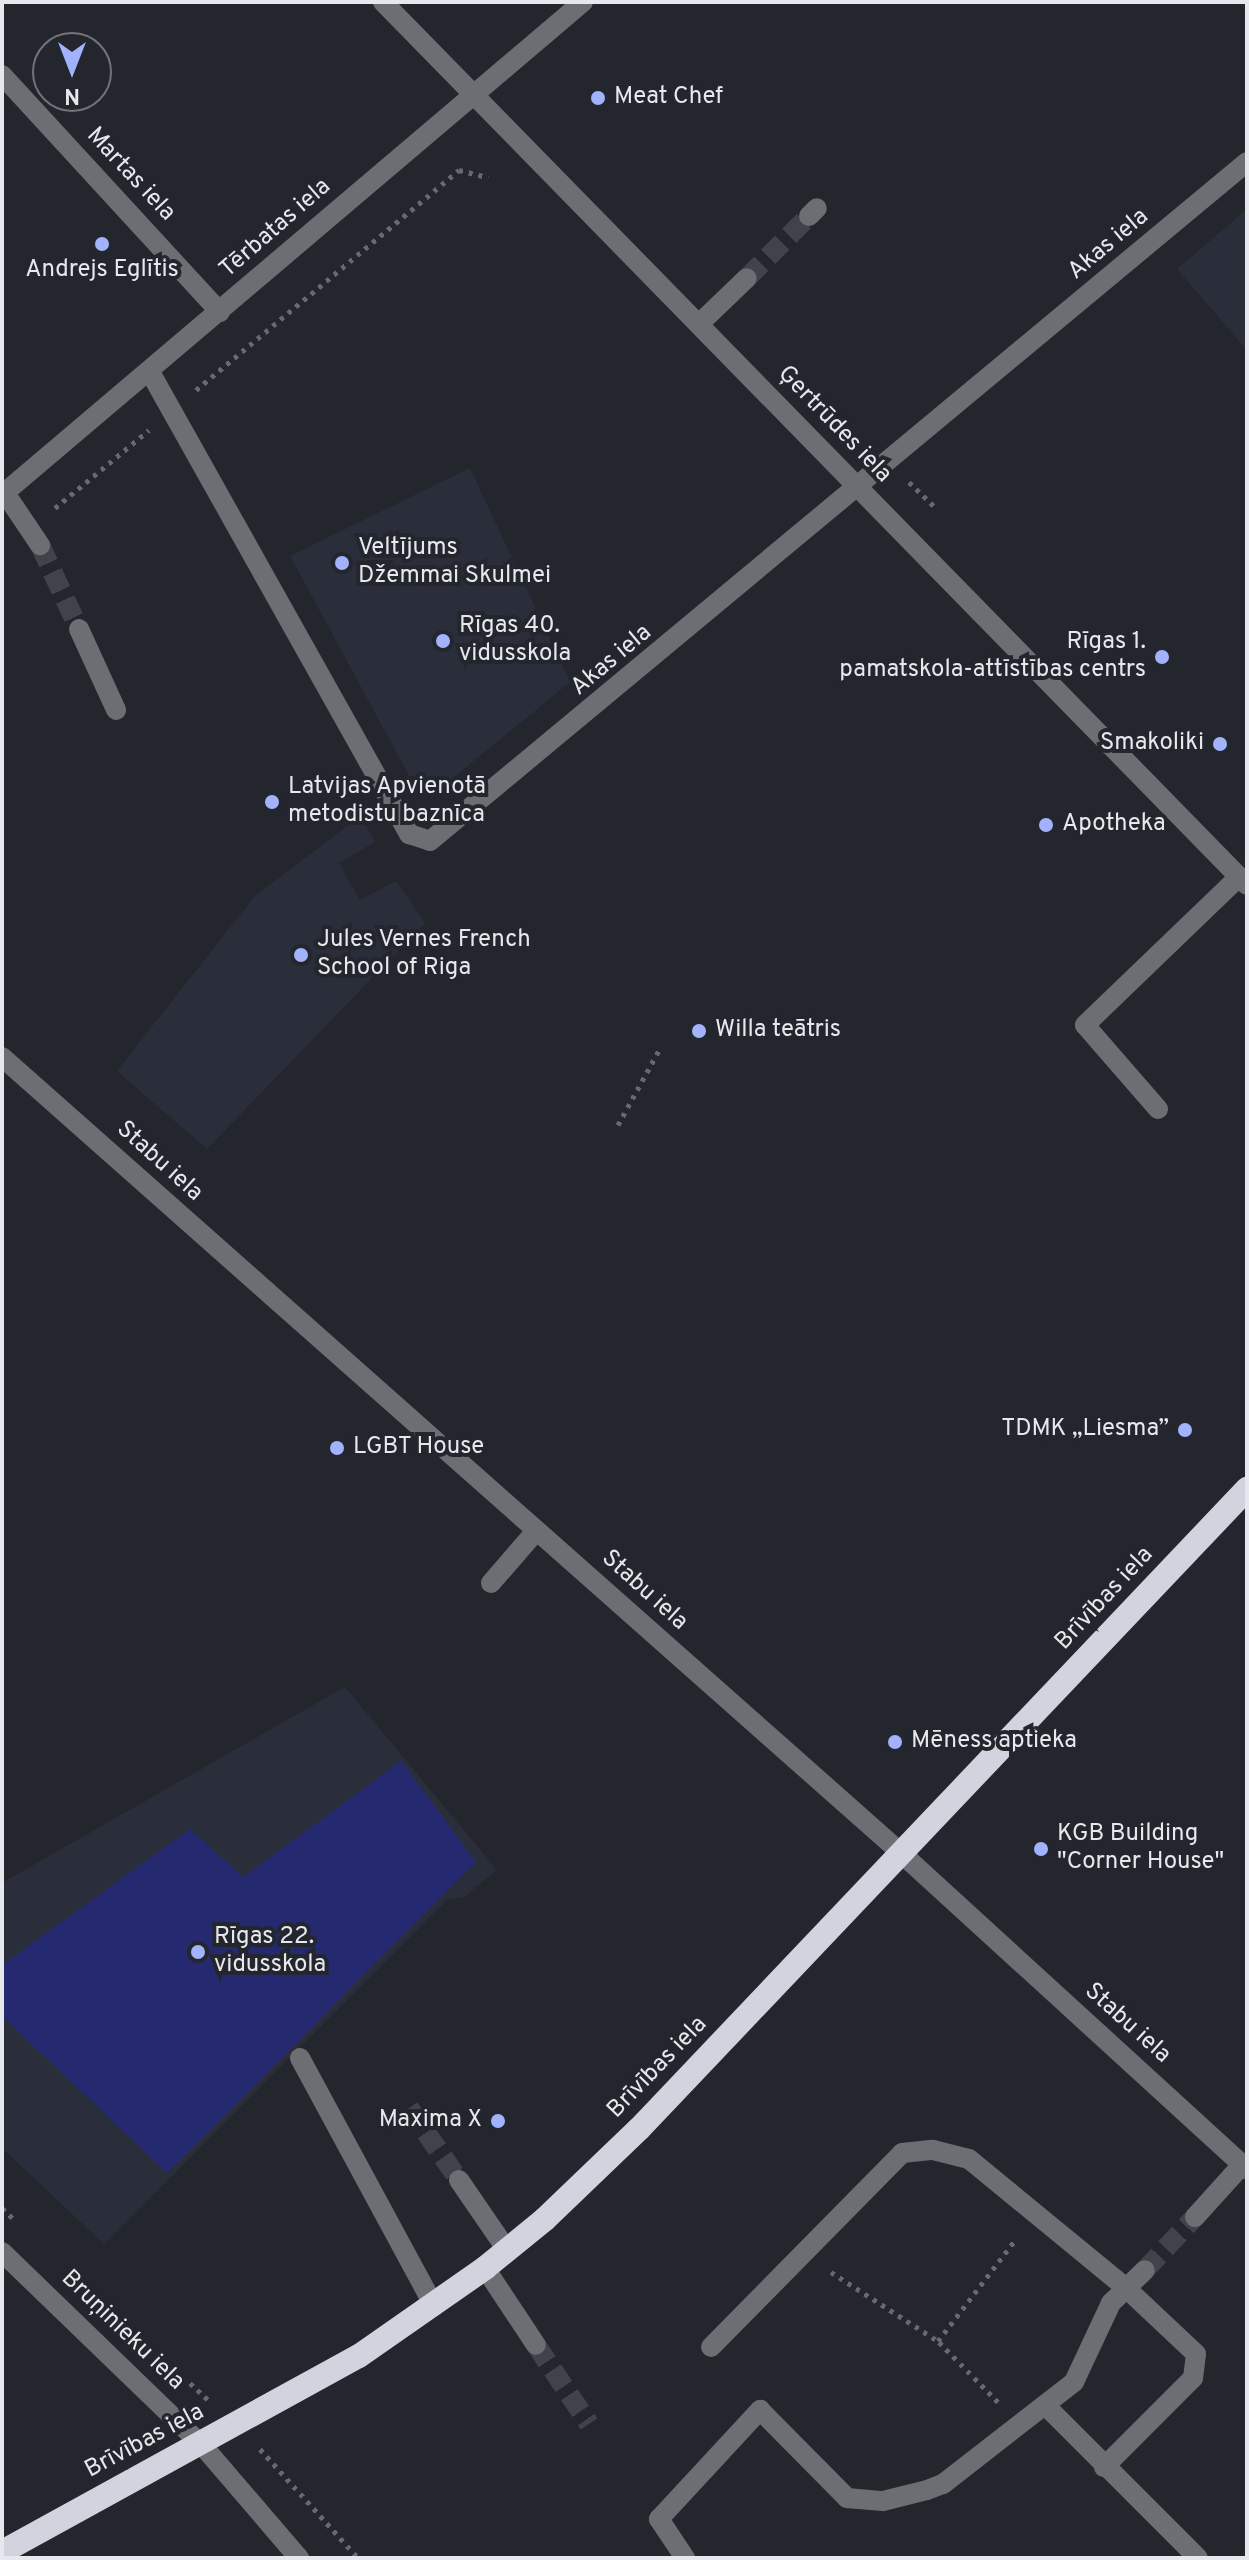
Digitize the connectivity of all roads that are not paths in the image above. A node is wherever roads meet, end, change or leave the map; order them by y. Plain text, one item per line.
1 (383, 2) edge
2 (583, 2) edge
3 (2, 75) edge
4 (473, 94) junction
5 (1247, 162) edge
6 (747, 278) tunnel mouth
7 (220, 312) junction
8 (699, 324) junction
9 (150, 372) junction
10 (860, 488) junction
11 (3, 494) edge
12 (34, 537) tunnel mouth
13 (79, 629) tunnel mouth
14 (116, 710) dead end
15 (1243, 881) edge
16 (2, 1057) edge
17 (1158, 1109) dead end
18 (1247, 1489) edge
19 (536, 1531) junction
20 (491, 1583) dead end
21 (901, 1853) junction
22 (300, 2058) dead end
23 (1245, 2167) edge
24 (459, 2180) tunnel mouth
25 (1195, 2217) tunnel mouth
26 (507, 2250) junction
27 (2, 2252) edge
28 (485, 2268) junction
29 (1145, 2270) tunnel mouth
30 (1126, 2288) junction
31 (434, 2306) junction
32 (536, 2345) tunnel mouth
33 (711, 2347) dead end
34 (1045, 2405) junction
35 (202, 2445) junction
36 (1104, 2467) junction
37 (2, 2552) edge
38 (299, 2558) edge
39 (685, 2558) edge
40 (1198, 2558) edge

1 - 4 street, Ģertrūdes iela
2 - 4 street, Tērbatas iela
3 - 7 street, Martas iela
4 - 7 street, Tērbatas iela
4 - 8 street, Ģertrūdes iela
5 - 10 street, Akas iela
6 - 8 street
7 - 9 street, Tērbatas iela
8 - 10 street, Ģertrūdes iela
9 - 10 street, Akas iela
9 - 11 street, Tērbatas iela
10 - 15 street, Ģertrūdes iela
11 - 12 street
13 - 14 street
15 - 17 street
16 - 19 street, Stabu iela
18 - 21 highway, Brīvības iela
19 - 20 street
19 - 21 street, Stabu iela
21 - 23 street, Stabu iela
21 - 26 highway, Brīvības iela
22 - 31 street
23 - 25 street
24 - 26 street
26 - 28 highway, Brīvības iela
27 - 35 street, Bruņinieku iela
28 - 31 highway, Brīvības iela
28 - 32 street
29 - 30 street
30 - 33 street
30 - 34 street
30 - 36 street
31 - 35 highway, Brīvības iela
34 - 36 street
34 - 39 street
35 - 37 highway, Brīvības iela
35 - 38 street, Bruņinieku iela
36 - 40 street

